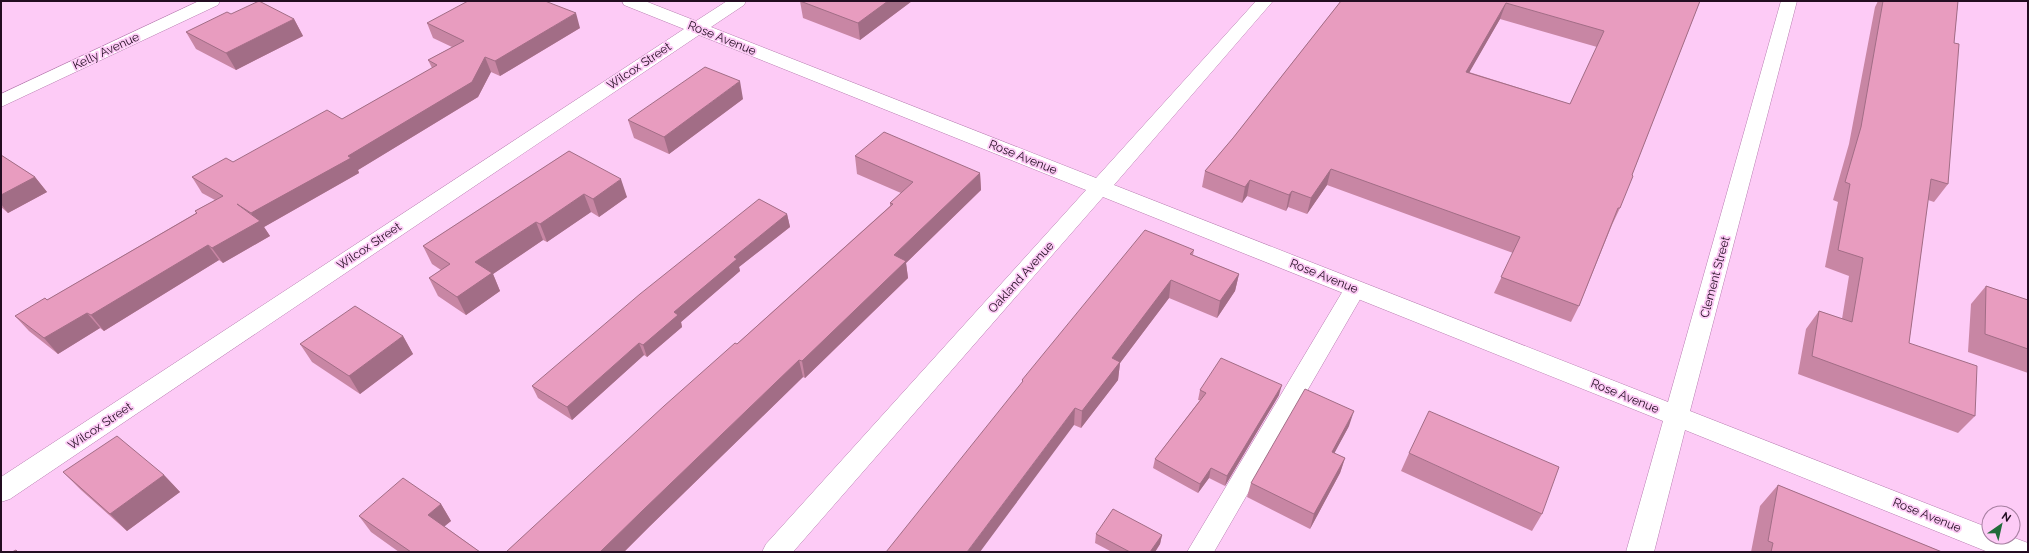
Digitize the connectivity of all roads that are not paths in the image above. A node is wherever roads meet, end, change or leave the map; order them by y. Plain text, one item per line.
1 (212, 1) edge
2 (630, 1) edge
3 (738, 1) edge
4 (1265, 1) edge
5 (1789, 1) edge
6 (697, 28) junction
7 (1, 101) edge
8 (1101, 188) junction
9 (1355, 289) junction
10 (1678, 416) junction
11 (1, 491) edge
12 (776, 552) edge
13 (1200, 552) edge
14 (1640, 552) edge
15 (2019, 552) edge

1 - 7 street, Kelly Avenue
2 - 6 street, Rose Avenue
3 - 6 street, Wilcox Street
4 - 8 street, Oakland Avenue
5 - 10 street, Clement Street
6 - 8 street, Rose Avenue
6 - 11 street, Wilcox Street
8 - 9 street, Rose Avenue
8 - 12 street, Oakland Avenue
9 - 10 street, Rose Avenue
9 - 13 lane
10 - 14 street, Clement Street
10 - 15 street, Rose Avenue

